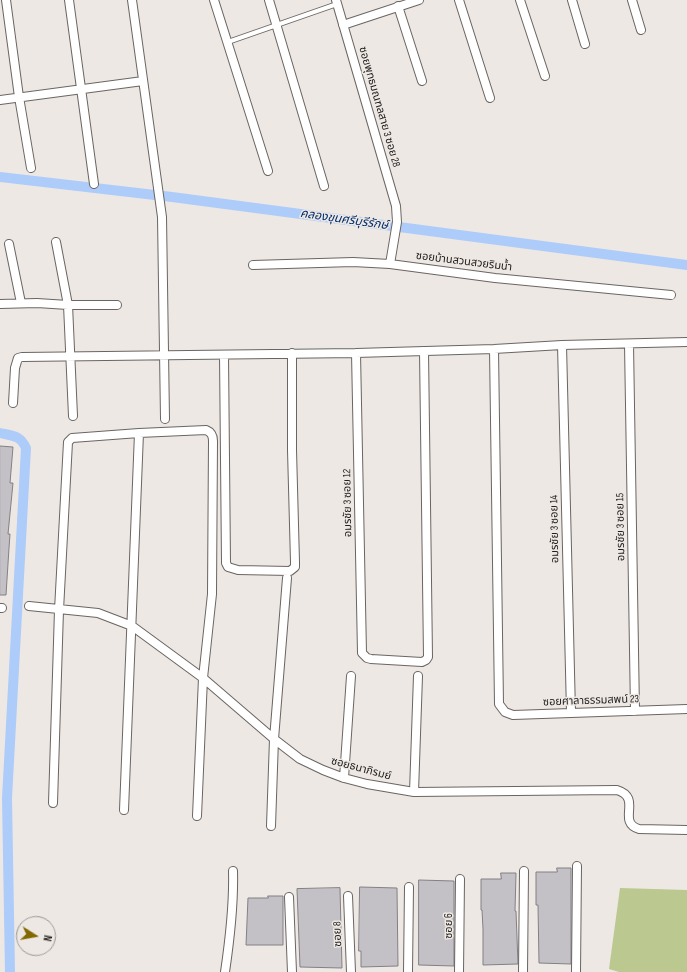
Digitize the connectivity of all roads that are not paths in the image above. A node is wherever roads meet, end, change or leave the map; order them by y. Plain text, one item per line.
1 (6, 0) edge
2 (69, 0) edge
3 (132, 0) edge
4 (214, 0) edge
5 (269, 0) edge
6 (418, 0) edge
7 (459, 0) edge
8 (520, 0) edge
9 (572, 0) edge
10 (632, 0) edge
11 (337, 2) edge
12 (398, 6) junction
13 (276, 25) junction
14 (344, 25) junction
15 (641, 30) dead end
16 (228, 42) junction
17 (584, 44) dead end
18 (545, 76) dead end
19 (143, 81) junction
20 (422, 81) dead end
21 (82, 90) junction
22 (19, 97) junction
23 (490, 98) dead end
24 (0, 100) edge
25 (31, 168) dead end
26 (268, 171) dead end
27 (94, 184) dead end
28 (324, 186) dead end
29 (56, 242) dead end
30 (9, 244) dead end
31 (390, 264) junction
32 (253, 265) dead end
33 (672, 295) dead end
34 (21, 303) junction
35 (0, 304) edge
36 (68, 305) junction
37 (117, 305) dead end
38 (687, 342) edge
39 (629, 344) junction
40 (562, 345) junction
41 (494, 349) junction
42 (424, 351) junction
43 (356, 352) junction
44 (292, 354) junction
45 (163, 355) junction
46 (224, 355) junction
47 (69, 357) junction
48 (13, 404) dead end
49 (73, 416) dead end
50 (165, 419) dead end
51 (139, 433) junction
52 (287, 578) dead end
53 (29, 606) dead end
54 (59, 610) junction
55 (132, 626) junction
56 (351, 676) dead end
57 (418, 676) dead end
58 (203, 678) junction
59 (687, 709) edge
60 (636, 711) junction
61 (571, 712) junction
62 (274, 739) junction
63 (344, 778) junction
64 (414, 792) junction
65 (53, 803) dead end
66 (124, 810) dead end
67 (197, 816) dead end
68 (271, 826) dead end
69 (687, 830) edge
70 (577, 866) dead end
71 (233, 871) dead end
72 (524, 871) dead end
73 (460, 879) dead end
74 (409, 887) dead end
75 (348, 896) dead end
76 (289, 897) dead end
77 (225, 972) edge
78 (292, 972) edge
79 (351, 972) edge
80 (408, 972) edge
81 (459, 972) edge
82 (523, 972) edge
83 (576, 972) edge

1 - 22 street
2 - 21 street
3 - 19 street
4 - 16 street
5 - 13 street
6 - 12 street
7 - 23 street
8 - 18 street
9 - 17 street
10 - 15 street
11 - 13 lane
11 - 14 street, ซอยพุทธมณฑลสาย 3 ซอย 28
12 - 14 street
12 - 20 street
13 - 16 lane
13 - 28 street
14 - 31 street, ซอยพุทธมณฑลสาย 3 ซอย 28
16 - 26 street
19 - 21 street
19 - 45 street
21 - 22 street
21 - 27 street
22 - 24 street
22 - 25 street
29 - 36 street
30 - 34 street
31 - 32 street, ซอยบ้านสวนสวยริมน้ำ
31 - 33 street, ซอยบ้านสวนสวยริมน้ำ
34 - 35 street
34 - 36 street
36 - 37 street
36 - 47 street
38 - 39 street
39 - 40 street
39 - 60 street, อมรชัย 3 ซอย 15
40 - 41 street
40 - 61 street, อมรชัย 3 ซอย 14
41 - 42 street
41 - 61 street, ซอยศาลาธรรมสพน์ 23
42 - 43 street
42 - 43 street, อมรชัย 3 ซอย 12
43 - 44 street
44 - 46 street
44 - 46 street
45 - 46 street
45 - 47 street
45 - 50 street
47 - 48 street
47 - 49 street
51 - 54 street
51 - 55 street
51 - 58 street
52 - 62 street
53 - 54 street, ซอยธนาภิรมย์
54 - 55 street, ซอยธนาภิรมย์
54 - 65 street
55 - 58 street, ซอยธนาภิรมย์
55 - 66 street
56 - 63 street
57 - 64 street
58 - 62 street, ซอยธนาภิรมย์
58 - 67 street
59 - 60 street, ซอยศาลาธรรมสพน์ 23
60 - 61 street, ซอยศาลาธรรมสพน์ 23
62 - 63 street, ซอยธนาภิรมย์
62 - 68 street
63 - 64 street, ซอยธนาภิรมย์
64 - 69 street, ซอยธนาภิรมย์
70 - 83 street
71 - 77 street
72 - 82 street
73 - 81 street, ซอย 6
74 - 80 street
75 - 79 street, ซอย 8
76 - 78 street

